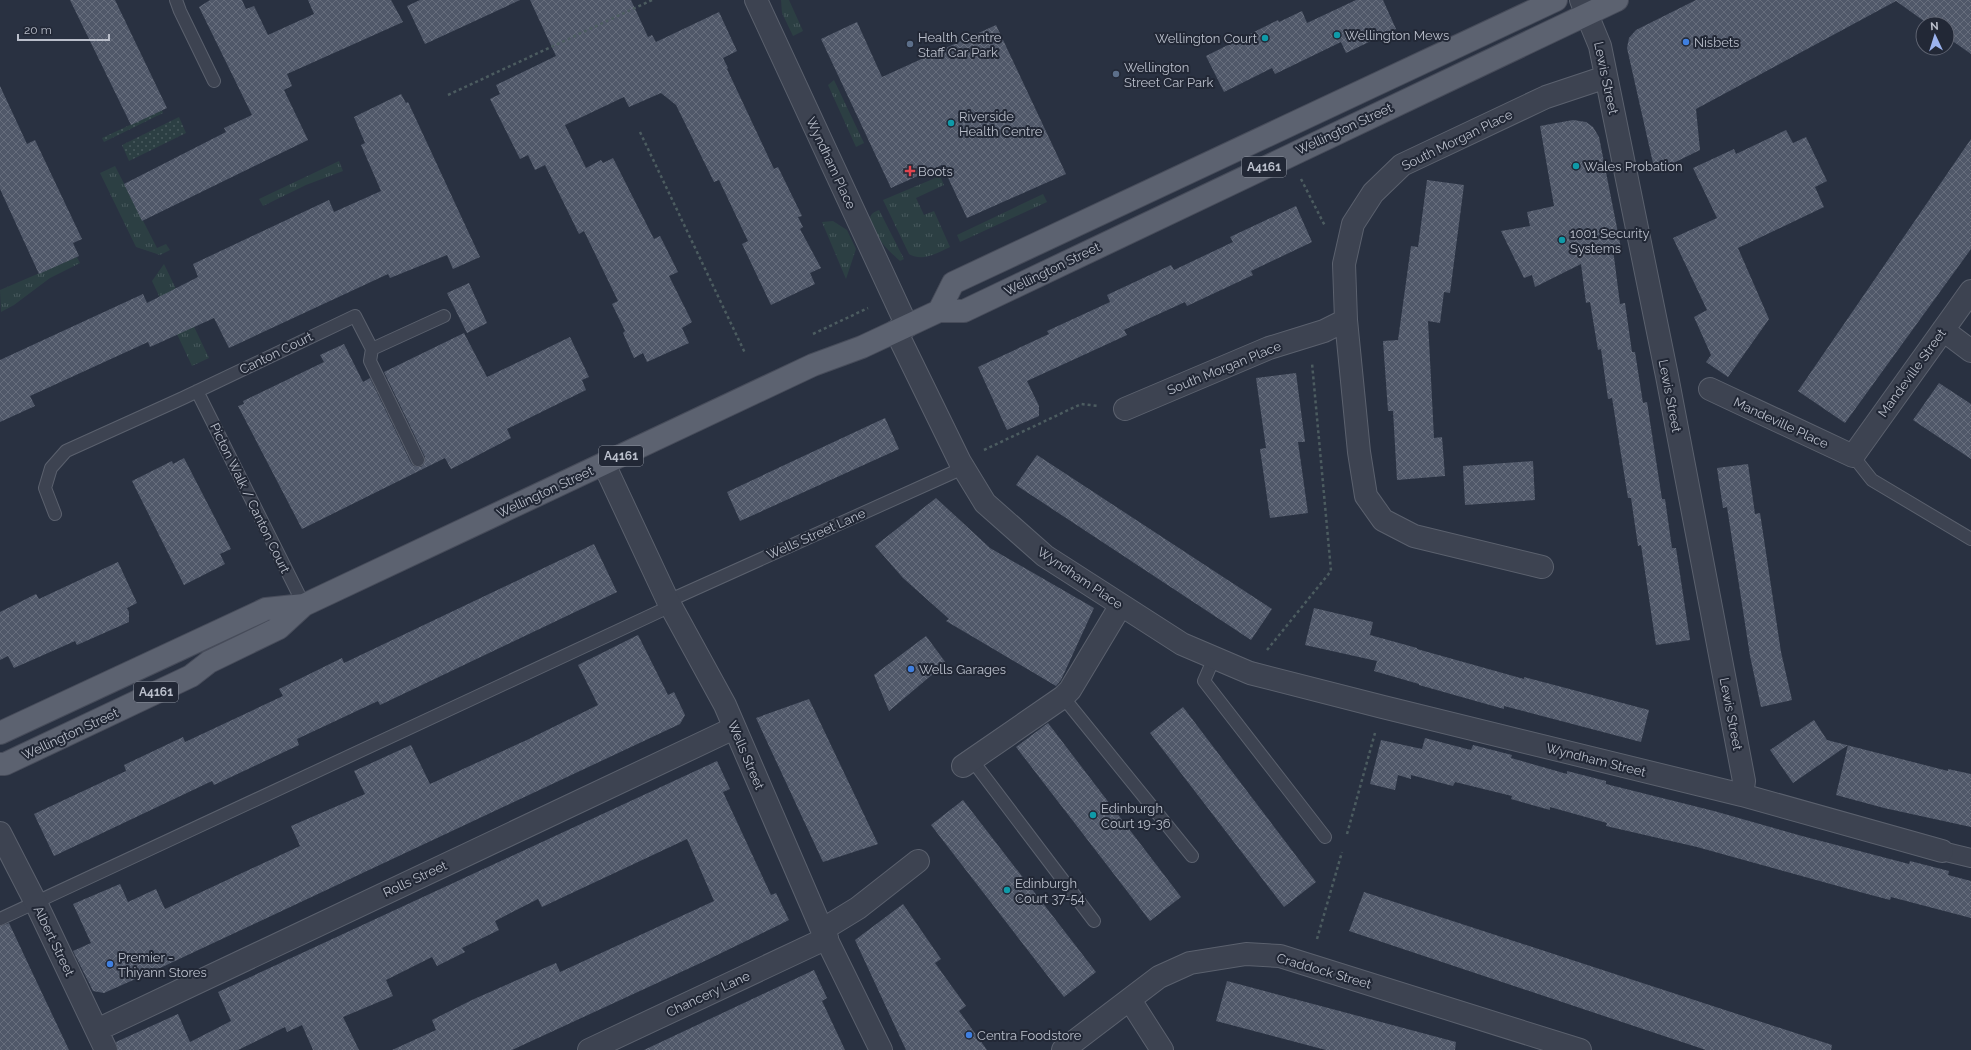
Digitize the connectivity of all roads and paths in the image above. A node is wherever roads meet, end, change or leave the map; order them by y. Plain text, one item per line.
1 (176, 0) edge
2 (652, 0) edge
3 (756, 0) edge
4 (1556, 0) edge
5 (1617, 0) edge
6 (1584, 7) edge
7 (1606, 78) junction
8 (214, 81) dead end
9 (448, 95) dead end
10 (640, 132) dead end
11 (1289, 155) junction
12 (1344, 264) junction
13 (1971, 290) edge
14 (939, 311) junction
15 (444, 316) dead end
16 (1346, 320) junction
17 (901, 328) junction
18 (1943, 330) junction
19 (1309, 335) junction
20 (372, 349) junction
21 (1971, 350) edge
22 (745, 353) dead end
23 (1710, 389) dead end
24 (197, 391) junction
25 (1125, 409) joint
26 (1853, 456) junction
27 (418, 460) dead end
28 (604, 464) junction
29 (962, 465) junction
30 (56, 514) dead end
31 (1971, 539) edge
32 (1542, 567) dead end
33 (670, 603) junction
34 (1121, 605) junction
35 (304, 606) junction
36 (1214, 658) junction
37 (1250, 673) junction
38 (1063, 697) junction
39 (734, 728) junction
40 (0, 733) edge
41 (967, 763) joint
42 (0, 764) edge
43 (1742, 795) junction
44 (0, 833) edge
45 (1326, 837) dead end
46 (1942, 850) joint
47 (1192, 856) dead end
48 (1971, 858) edge
49 (918, 860) dead end
50 (36, 902) junction
51 (0, 919) edge
52 (1094, 921) dead end
53 (824, 934) junction
54 (1130, 1000) junction
55 (97, 1030) junction
56 (106, 1050) edge
57 (589, 1050) edge
58 (881, 1050) edge
59 (1063, 1050) edge
60 (1162, 1050) edge
61 (1580, 1050) edge

1 - 8 lane
2 - 9 path
3 - 17 street, Wyndham Place
4 - 14 main road, Wellington Street / A4161
5 - 6 main road, Wellington Street / A4161
6 - 7 street, Lewis Street
6 - 11 main road, Wellington Street / A4161
7 - 12 street, South Morgan Place
7 - 43 street, Lewis Street
10 - 22 path
11 - 12 path
11 - 14 main road, Wellington Street / A4161
12 - 16 street, South Morgan Place
13 - 18 street, Mandeville Street
14 - 17 main road, Wellington Street / A4161
15 - 20 lane
16 - 19 street, South Morgan Place
16 - 32 street, South Morgan Place
17 - 28 main road, Wellington Street / A4161
17 - 29 street, Wyndham Place
18 - 21 street
18 - 26 street, Mandeville Street
19 - 25 street, South Morgan Place
19 - 37 path
20 - 24 lane, Canton Court
20 - 27 lane
23 - 26 street, Mandeville Place
24 - 30 lane, Canton Court
24 - 35 lane, Picton Walk / Canton Court
25 - 29 path
26 - 31 lane
28 - 33 street, Wells Street
28 - 35 main road, Wellington Street / A4161
29 - 33 lane, Wells Street Lane
29 - 34 street, Wyndham Place
33 - 39 street, Wells Street
33 - 50 lane, Wells Street Lane
34 - 36 street, Wyndham Place
34 - 38 street
35 - 40 main road, Wellington Street / A4161
35 - 42 main road, Wellington Street / A4161
36 - 37 street, Wyndham Place
36 - 45 lane
37 - 43 street, Wyndham Street
38 - 41 street
38 - 47 lane
39 - 53 street, Wells Street
39 - 55 street, Rolls Street
41 - 52 lane
43 - 46 street, Wyndham Street
44 - 50 street, Albert Street
46 - 48 street
49 - 53 street, Chancery Lane
50 - 51 lane, Wells Street Lane
50 - 55 street, Albert Street
53 - 57 street, Chancery Lane
53 - 58 street, Wells Street
54 - 59 street, Craddock Street
54 - 60 street
54 - 61 street, Craddock Street
55 - 56 street, Albert Street

